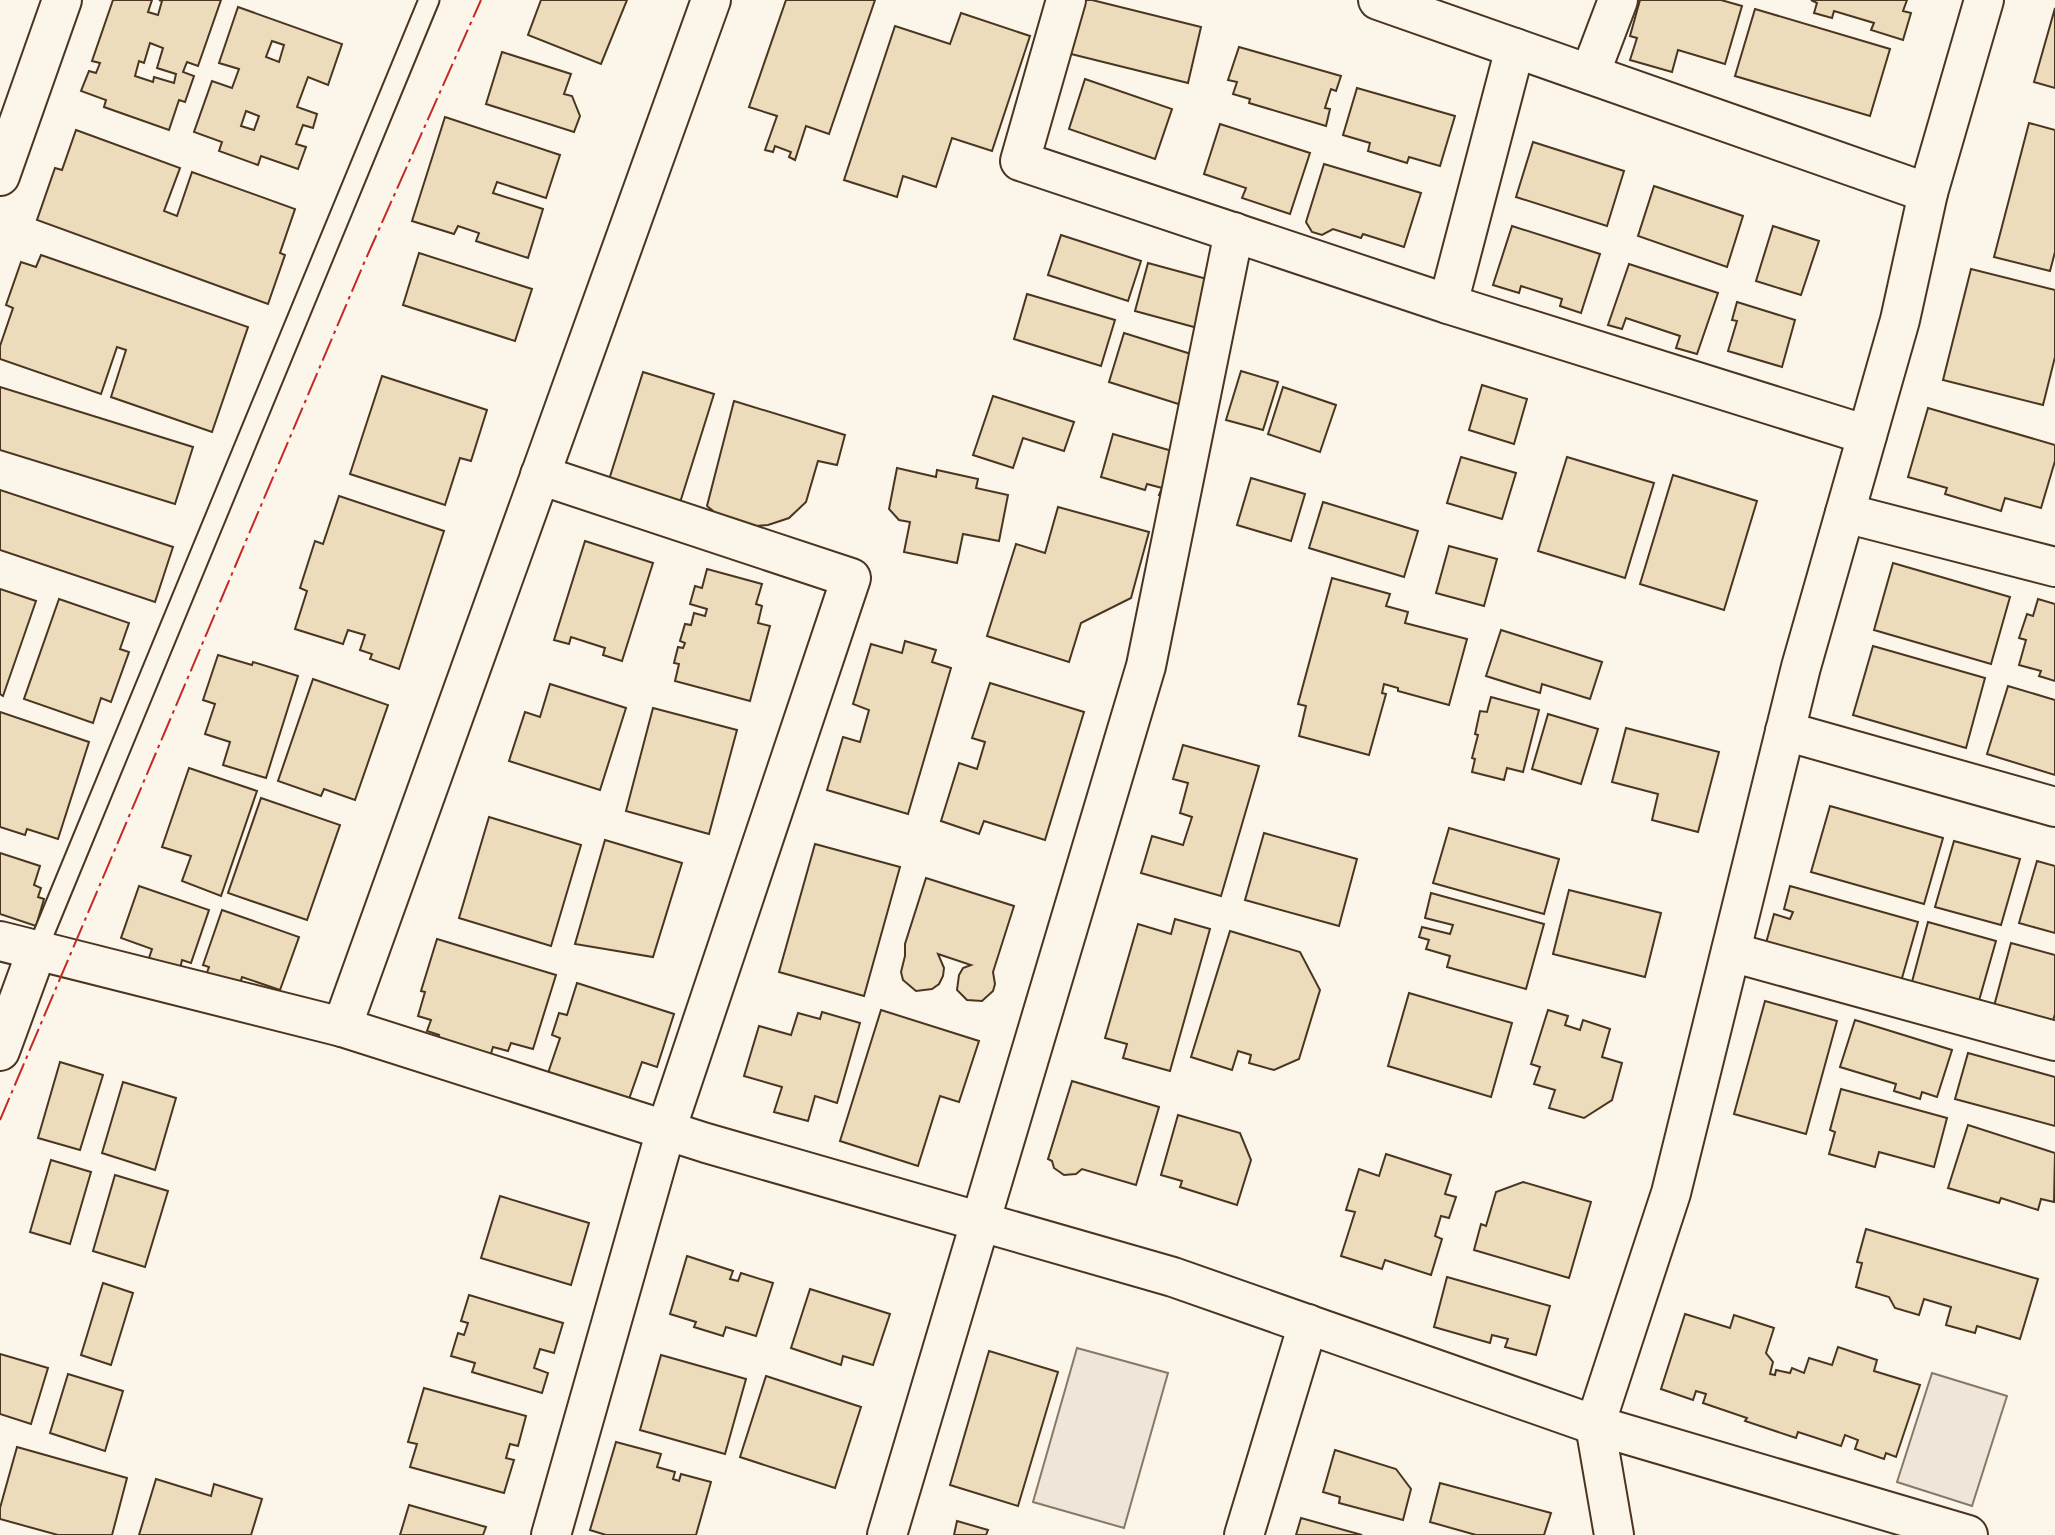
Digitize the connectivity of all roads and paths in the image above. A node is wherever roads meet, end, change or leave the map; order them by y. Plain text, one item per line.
1 (62, 0) edge
2 (429, 0) edge
3 (711, 0) edge
4 (1066, 0) edge
5 (1378, 0) edge
6 (1618, 0) edge
7 (1984, 0) edge
8 (1515, 48) junction
9 (1591, 74) junction
10 (1, 169) edge
11 (1928, 193) junction
12 (1234, 232) junction
13 (1448, 303) junction
14 (1867, 435) junction
15 (540, 475) junction
16 (1845, 513) junction
17 (2055, 567) edge
18 (1785, 732) junction
19 (2055, 807) edge
20 (0, 941) edge
21 (37, 950) junction
22 (1731, 952) junction
23 (342, 1027) junction
24 (2055, 1041) edge
25 (0, 1051) edge
26 (666, 1130) junction
27 (979, 1222) junction
28 (1308, 1324) junction
29 (1595, 1425) junction
30 (1953, 1533) edge
31 (551, 1535) edge
32 (887, 1535) edge
33 (1244, 1535) edge
34 (1614, 1535) edge

1 - 10 street
2 - 21 lane
3 - 15 street
4 - 12 street
5 - 8 street
6 - 9 street
7 - 11 street
8 - 9 street
8 - 13 street
9 - 11 street
11 - 14 street
12 - 13 street
12 - 27 street
13 - 14 street
14 - 16 street
15 - 23 street
15 - 26 street
16 - 17 street
16 - 18 street
18 - 19 street
18 - 22 street
20 - 21 street
21 - 23 street
21 - 25 street
22 - 24 street
22 - 29 street
23 - 26 street
26 - 27 street
26 - 31 street
27 - 28 street
27 - 32 street
28 - 29 street
28 - 33 street
29 - 30 street
29 - 34 street

